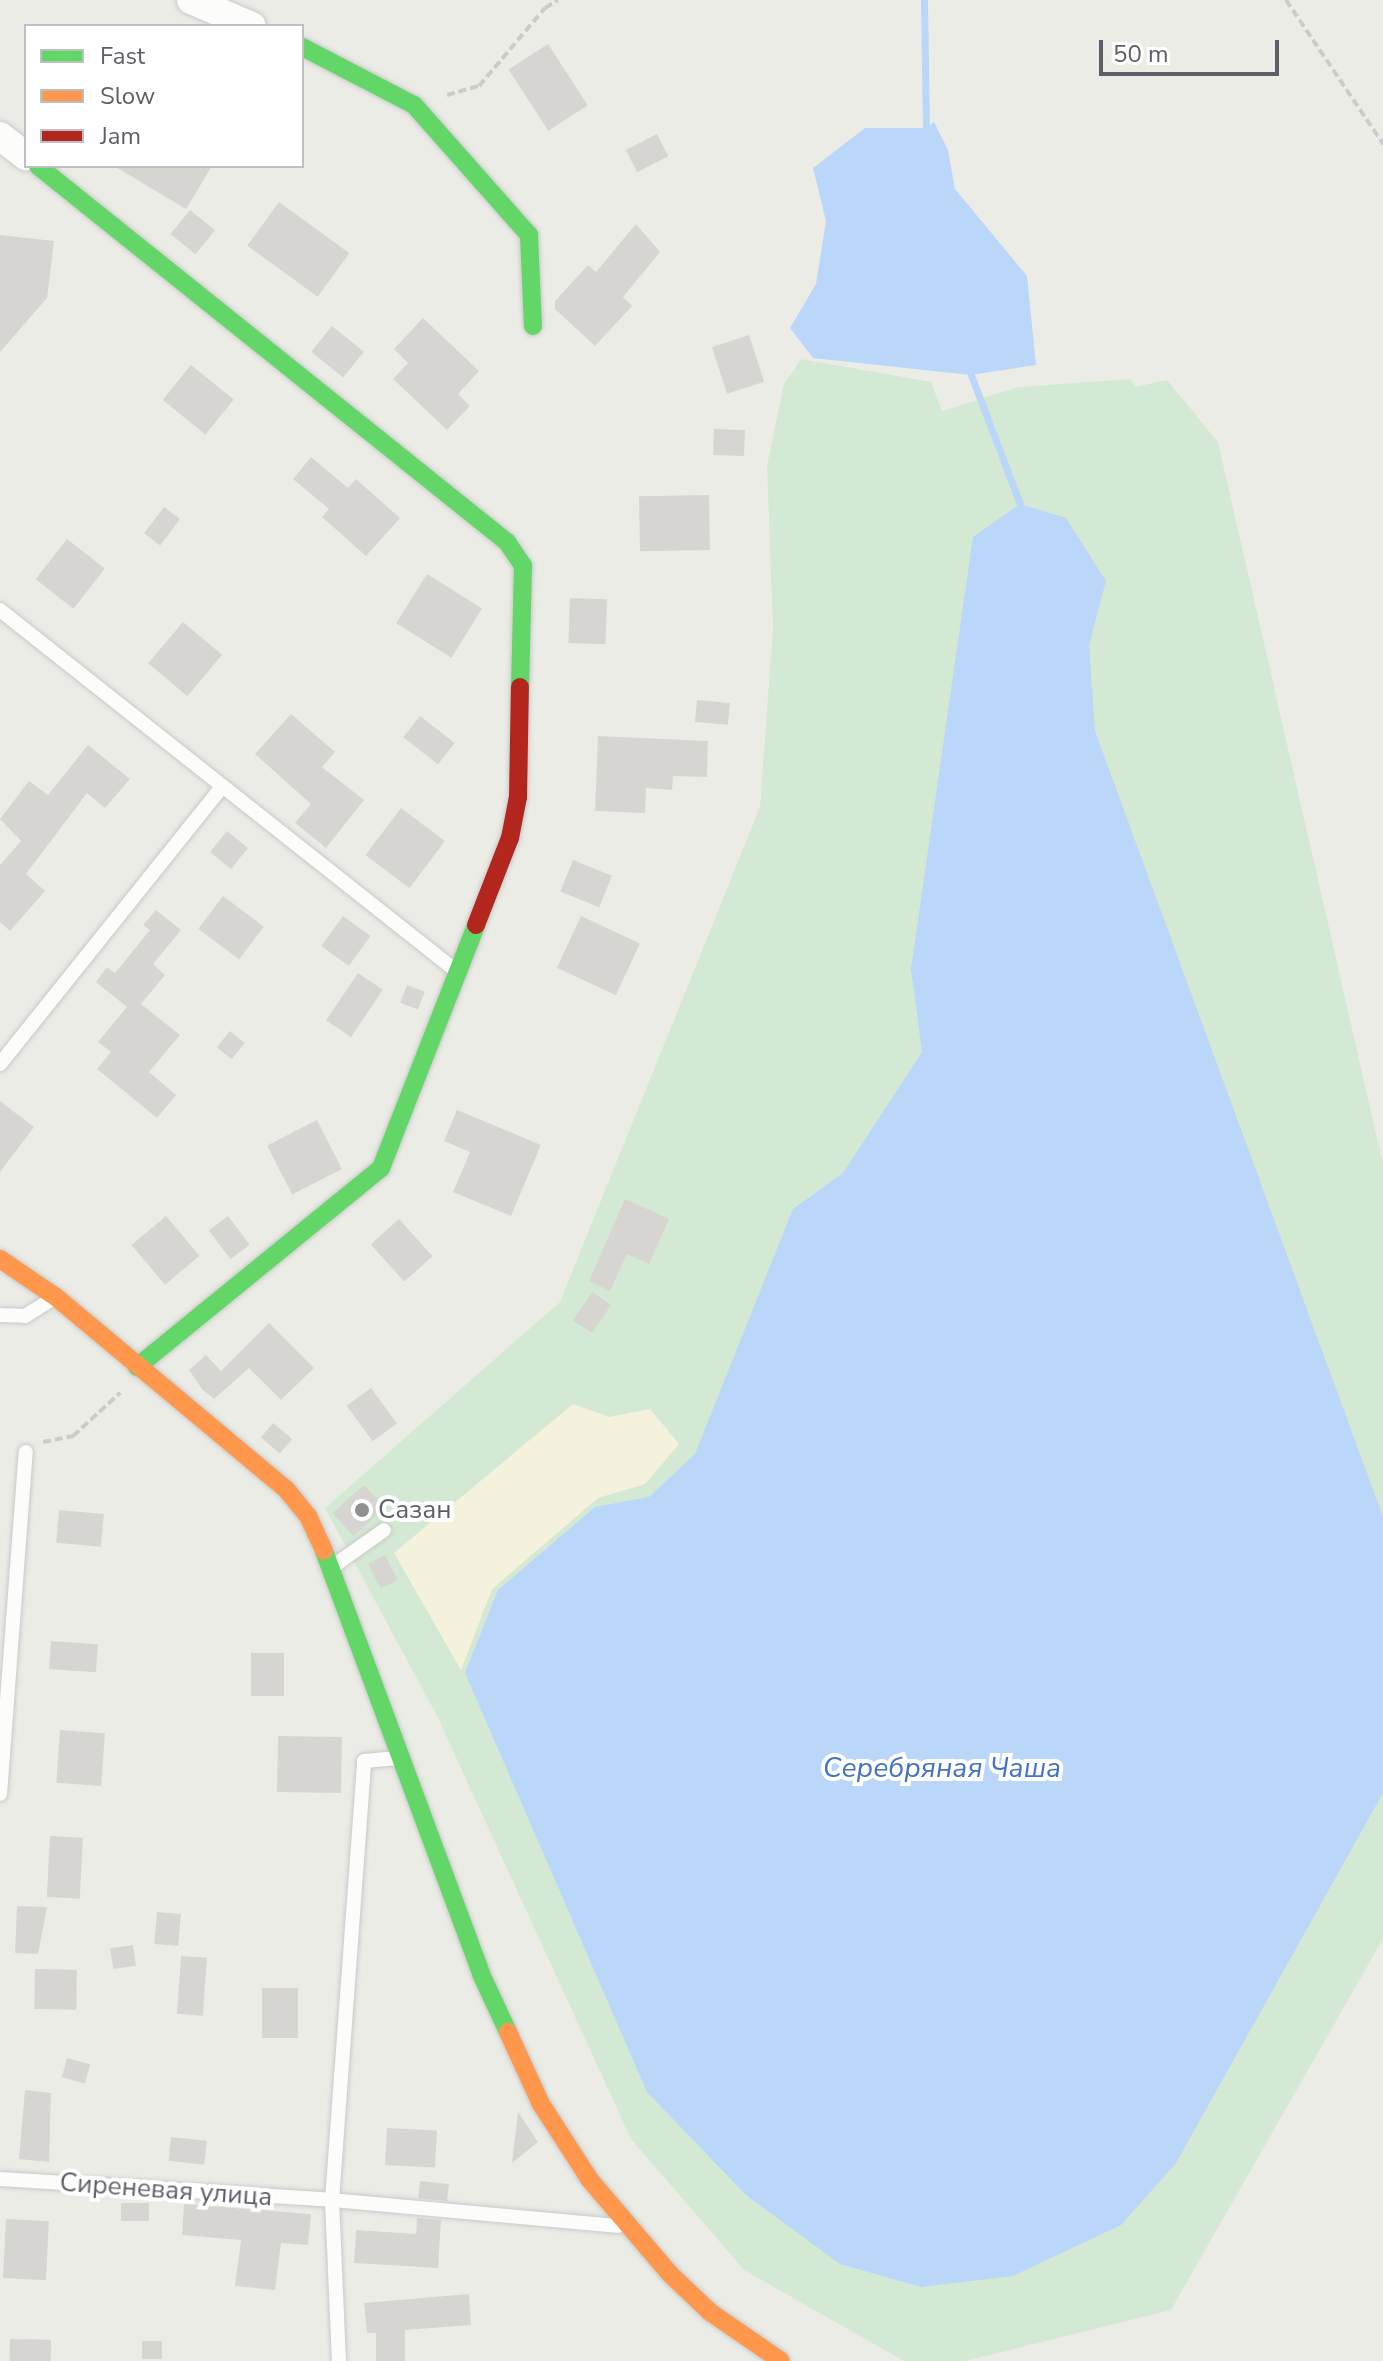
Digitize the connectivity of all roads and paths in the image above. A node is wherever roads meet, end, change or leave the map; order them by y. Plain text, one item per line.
1 (191, 0) edge
2 (558, 0) edge
3 (1286, 0) edge
4 (247, 24) edge
5 (304, 48) edge
6 (414, 105) junction
7 (0, 136) edge
8 (1383, 144) edge
9 (24, 154) edge
10 (40, 168) edge
11 (533, 326) dead end
12 (0, 610) edge
13 (223, 786) junction
14 (459, 972) junction
15 (0, 1064) edge
16 (0, 1259) edge
17 (56, 1297) junction
18 (0, 1315) edge
19 (137, 1367) junction
20 (26, 1452) joint
21 (384, 1530) dead end
22 (331, 1568) junction
23 (404, 1757) junction
24 (0, 1794) edge
25 (0, 2179) edge
26 (332, 2200) junction
27 (629, 2227) junction
28 (339, 2361) edge
29 (781, 2361) edge

1 - 4 street
2 - 6 path
3 - 8 path
5 - 6 street
6 - 11 street
7 - 9 street
10 - 14 street
12 - 13 lane
13 - 14 lane
13 - 15 lane
14 - 19 street
16 - 17 street
17 - 18 lane
17 - 19 street
19 - 20 path
19 - 22 street
20 - 24 lane
21 - 22 lane
22 - 23 street
23 - 26 lane
23 - 27 street
25 - 26 lane, Сиреневая улица
26 - 27 lane, Сиреневая улица
26 - 28 lane
27 - 29 street

